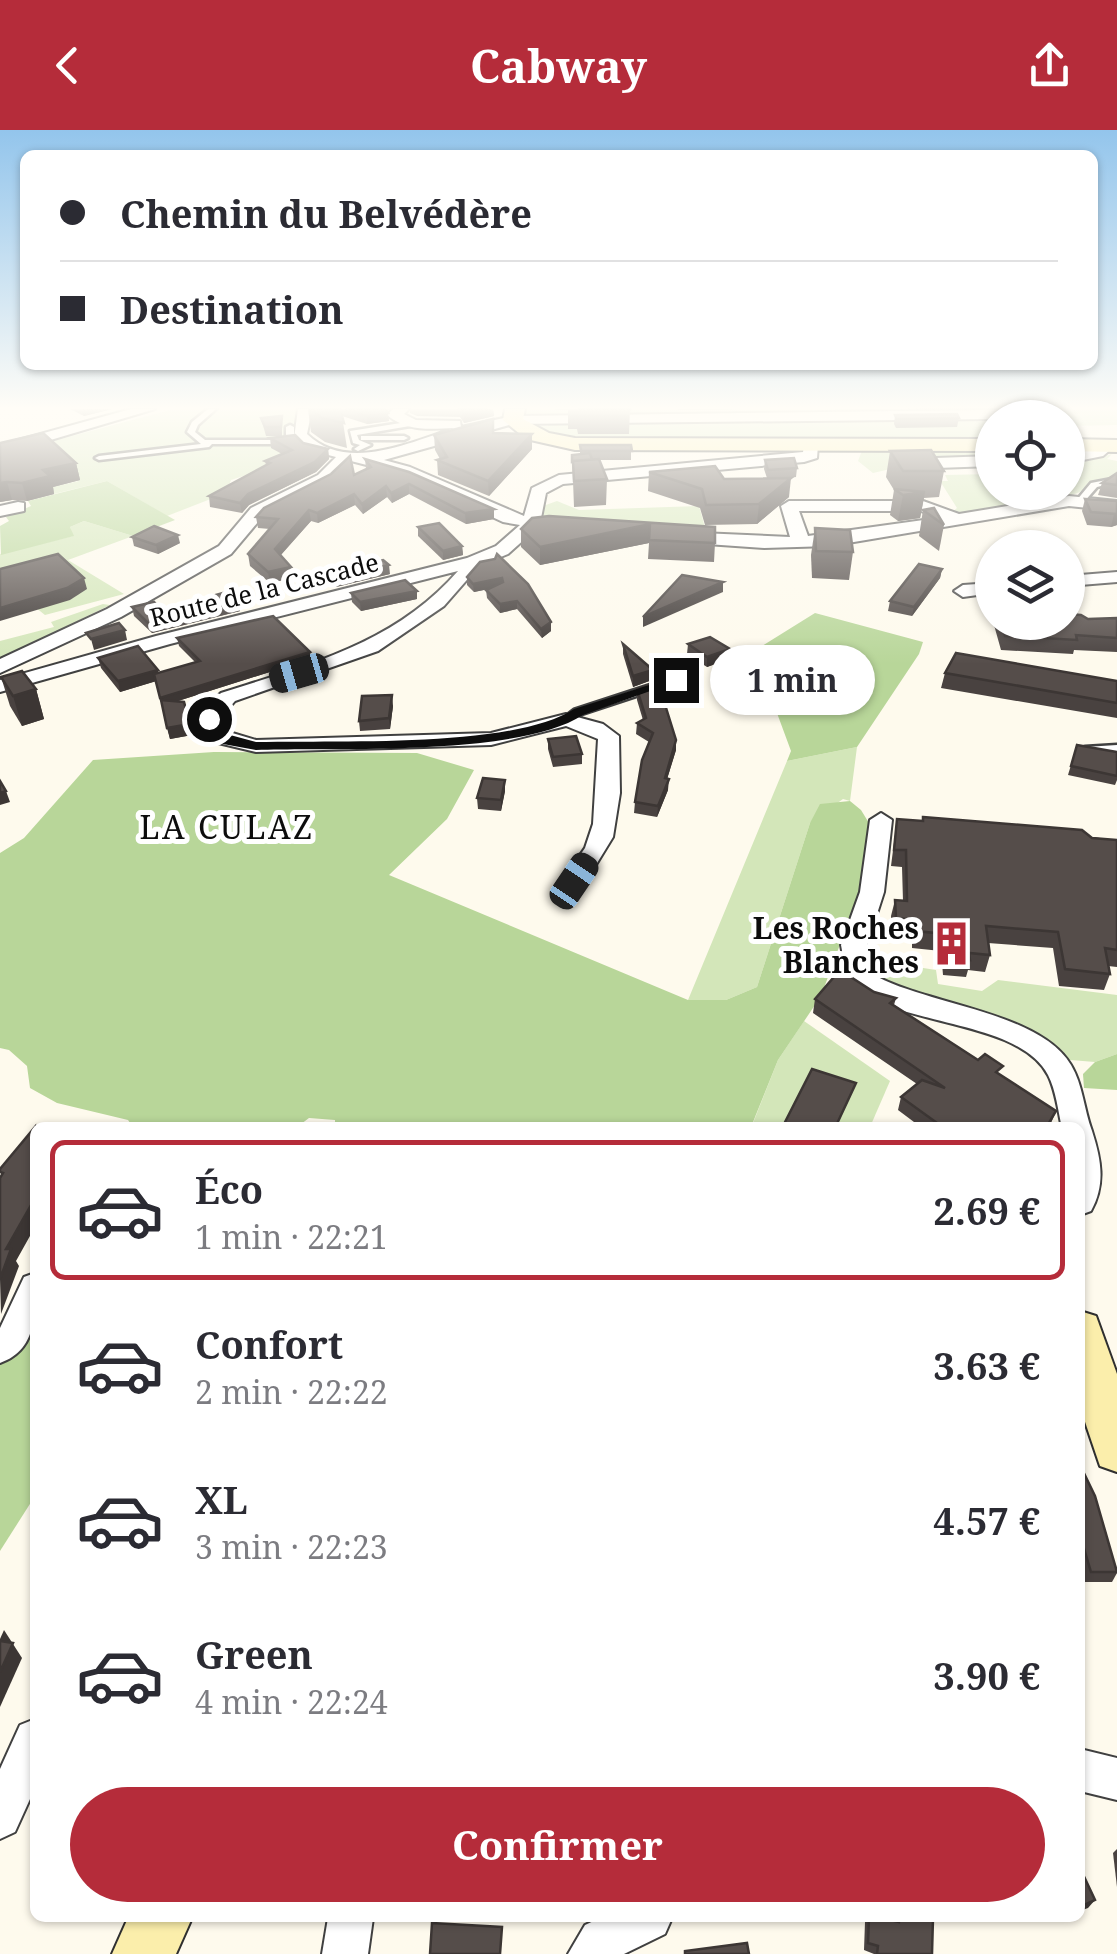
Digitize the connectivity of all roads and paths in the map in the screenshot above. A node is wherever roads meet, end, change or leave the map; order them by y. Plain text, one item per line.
1 (292, 494) edge
2 (460, 494) edge
3 (539, 494) edge
4 (588, 494) edge
5 (535, 500) junction
6 (1085, 502) edge
7 (18, 506) edge
8 (1117, 506) edge
9 (1026, 510) edge
10 (0, 511) edge
11 (960, 521) junction
12 (531, 524) junction
13 (580, 529) edge
14 (700, 531) edge
15 (663, 535) joint
16 (801, 543) junction
17 (473, 562) junction
18 (1117, 577) edge
19 (1085, 579) edge
20 (975, 590) edge
21 (963, 592) dead end
22 (0, 667) edge
23 (676, 680) dead end
24 (0, 686) edge
25 (566, 720) junction
26 (1117, 748) edge
27 (1080, 750) edge
28 (881, 820) dead end
29 (574, 881) dead end
30 (1075, 1122) edge
31 (1085, 1156) edge
32 (1085, 1194) edge
33 (30, 1297) edge
34 (1085, 1346) edge
35 (0, 1349) edge
36 (1117, 1450) edge
37 (30, 1751) edge
38 (1085, 1771) edge
39 (1117, 1779) edge
40 (0, 1818) edge
41 (158, 1922) edge
42 (350, 1922) edge
43 (641, 1922) edge
44 (143, 1954) edge
45 (345, 1954) edge
46 (590, 1954) edge

1 - 22 street
2 - 12 street
3 - 5 street
4 - 5 street
5 - 12 street
6 - 8 street
7 - 10 street
9 - 11 street
11 - 16 street
11 - 16 street
12 - 13 street
12 - 17 street, Route de la Cascade
14 - 15 lane
15 - 16 street
17 - 24 street, Route de la Cascade
17 - 25 street
18 - 19 street
20 - 21 street
23 - 25 lane
25 - 29 street
26 - 27 lane
28 - 30 street
31 - 32 street
33 - 35 street
34 - 36 main road
37 - 40 street
38 - 39 street
41 - 44 main road
42 - 45 street
43 - 46 street

